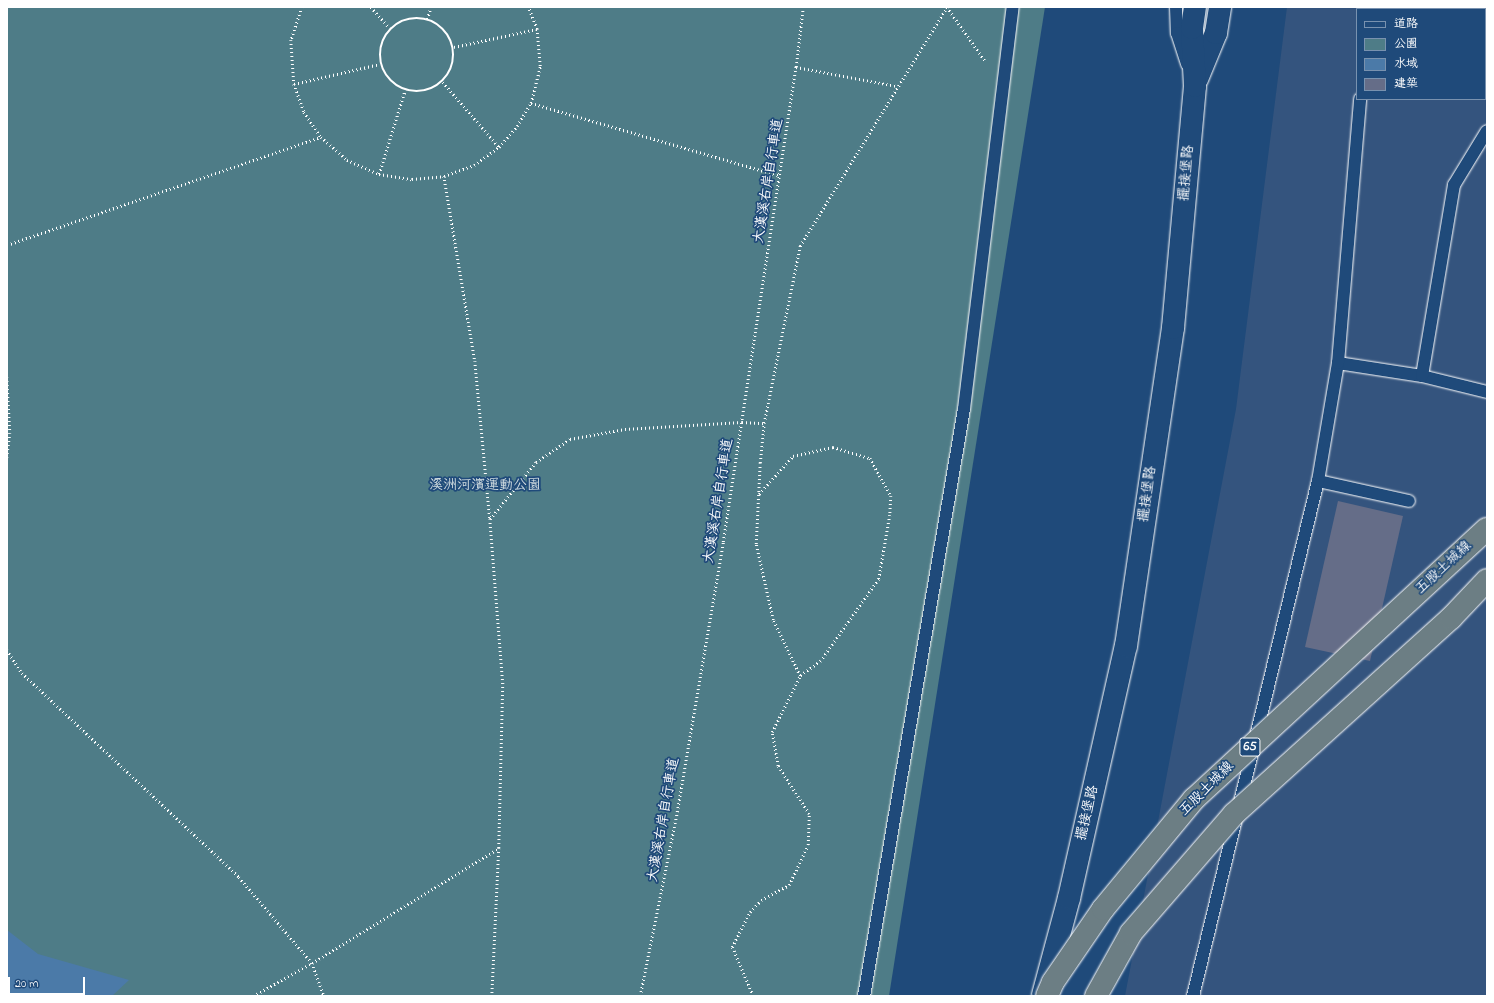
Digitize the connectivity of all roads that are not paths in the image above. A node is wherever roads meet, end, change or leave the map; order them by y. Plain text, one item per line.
1 (1013, 7) edge
2 (1176, 7) edge
3 (1195, 7) edge
4 (1220, 7) edge
5 (1195, 86) junction
6 (1360, 100) edge
7 (1487, 131) edge
8 (1338, 363) junction
9 (1422, 376) junction
10 (1487, 392) edge
11 (1318, 481) junction
12 (1409, 501) dead end
13 (1487, 529) edge
14 (1487, 580) edge
15 (1069, 898) junction
16 (864, 996) edge
17 (1042, 996) edge
18 (1047, 996) edge
19 (1059, 996) edge
20 (1096, 996) edge
21 (1193, 996) edge

1 - 16 lane
2 - 5 lane
3 - 5 street, 擺接堡路
4 - 5 street, 擺接堡路
5 - 15 street, 擺接堡路
6 - 8 lane
7 - 9 lane
8 - 9 lane
8 - 11 lane
9 - 10 lane
11 - 12 lane
11 - 21 lane
13 - 18 highway, 五股土城線 / 65, bridge
14 - 20 highway, bridge
15 - 17 street, 擺接堡路
15 - 19 street, 擺接堡路

